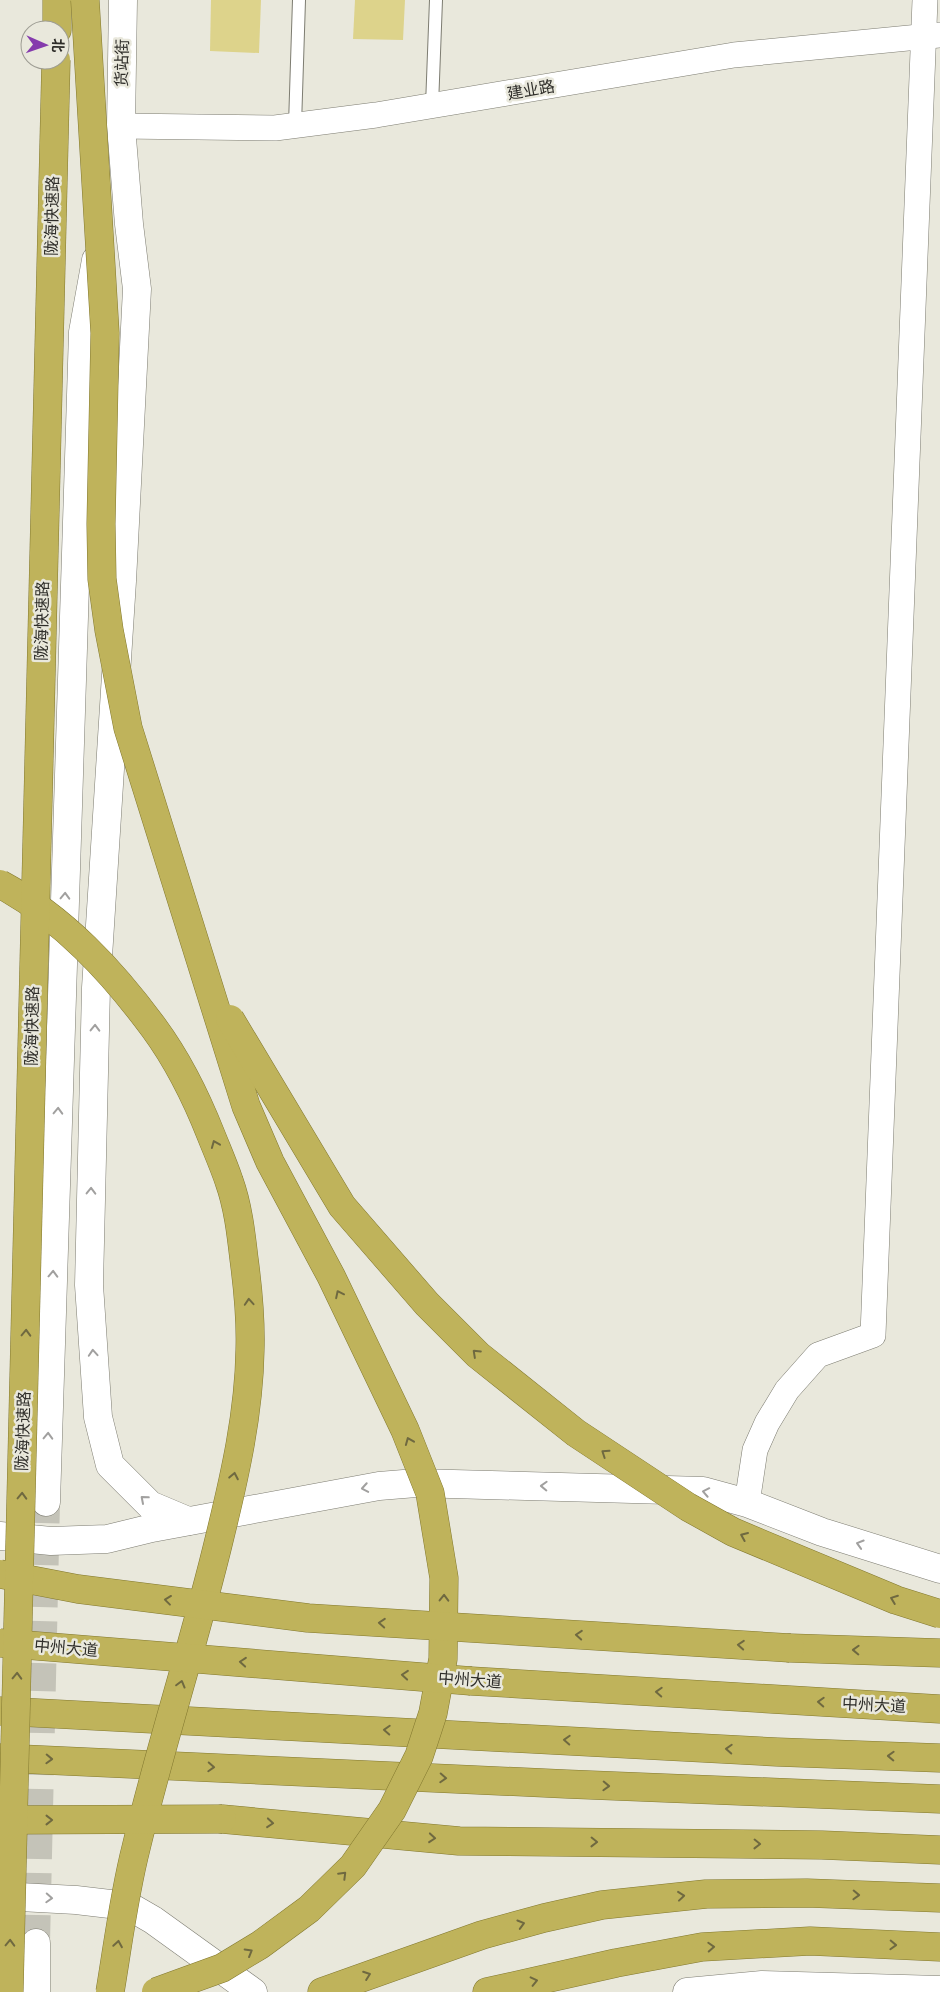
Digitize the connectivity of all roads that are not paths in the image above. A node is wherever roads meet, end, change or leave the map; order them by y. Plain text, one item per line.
1 (57, 0) edge
2 (85, 0) edge
3 (123, 0) edge
4 (299, 0) edge
5 (436, 0) edge
6 (924, 0) edge
7 (56, 20) edge
8 (932, 36) edge
9 (56, 70) edge
10 (432, 106) junction
11 (295, 125) junction
12 (121, 126) junction
13 (0, 884) edge
14 (207, 981) junction
15 (46, 1502) tunnel mouth
16 (747, 1503) junction
17 (188, 1521) junction
18 (0, 1536) edge
19 (940, 1569) edge
20 (0, 1574) edge
21 (940, 1614) edge
22 (0, 1643) edge
23 (940, 1653) edge
24 (940, 1709) edge
25 (0, 1711) edge
26 (0, 1758) edge
27 (940, 1758) edge
28 (940, 1799) edge
29 (0, 1820) edge
30 (940, 1850) edge
31 (0, 1896) edge
32 (940, 1898) edge
33 (36, 1943) tunnel mouth
34 (940, 1947) edge
35 (940, 1990) edge
36 (9, 1992) edge
37 (36, 1992) edge
38 (110, 1992) edge
39 (156, 1992) edge
40 (253, 1992) edge
41 (322, 1992) edge
42 (487, 1992) edge
43 (687, 1992) edge

1 - 7 highway
2 - 14 highway, bridge
3 - 12 street, 货站街
4 - 11 lane
5 - 10 lane
6 - 8 street
8 - 10 street, 建业路
8 - 16 street
36 -> 9 highway, 陇海快速路, bridge
10 - 11 street, 建业路
11 - 12 street, 建业路
15 -> 12 street
17 -> 12 street
38 -> 13 highway, bridge
21 -> 14 highway, bridge
39 -> 14 highway, bridge
16 -> 17 street
19 -> 16 street
17 - 18 street
23 -> 20 highway, bridge
24 -> 22 highway, 中州大道, bridge
27 -> 25 highway
26 -> 28 highway
29 -> 30 highway, bridge
31 -> 40 street
41 -> 32 highway
33 - 37 street
42 -> 34 highway
35 - 43 street

